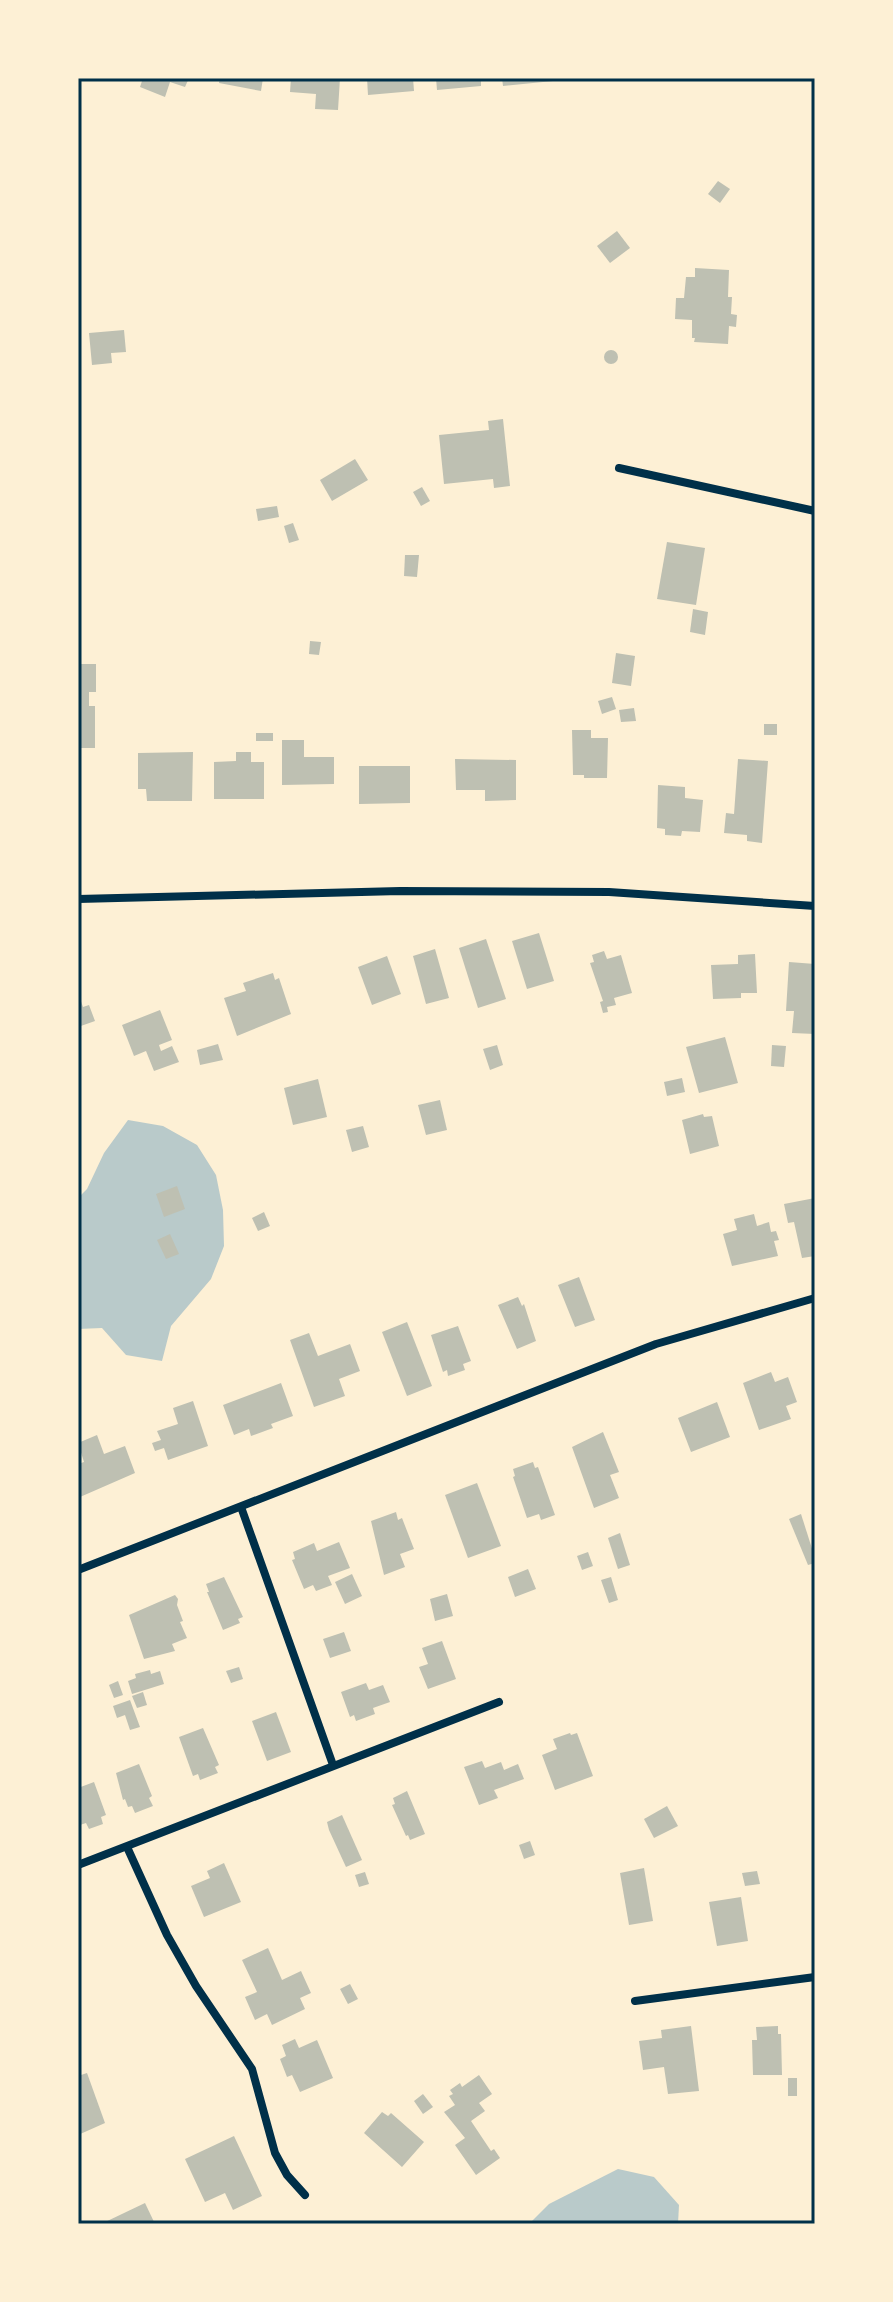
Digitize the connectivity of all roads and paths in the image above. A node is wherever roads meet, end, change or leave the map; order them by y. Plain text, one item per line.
1 (619, 468) dead end
2 (815, 511) edge
3 (78, 899) edge
4 (815, 906) edge
5 (815, 1298) edge
6 (241, 1507) junction
7 (78, 1570) edge
8 (499, 1702) dead end
9 (333, 1765) junction
10 (127, 1847) junction
11 (78, 1865) edge
12 (815, 1977) edge
13 (635, 2001) dead end
14 (305, 2195) dead end

1 - 2 street
3 - 4 street
5 - 6 street
6 - 7 street
6 - 9 street
8 - 9 street
9 - 10 street
10 - 11 street
10 - 14 street
12 - 13 street

